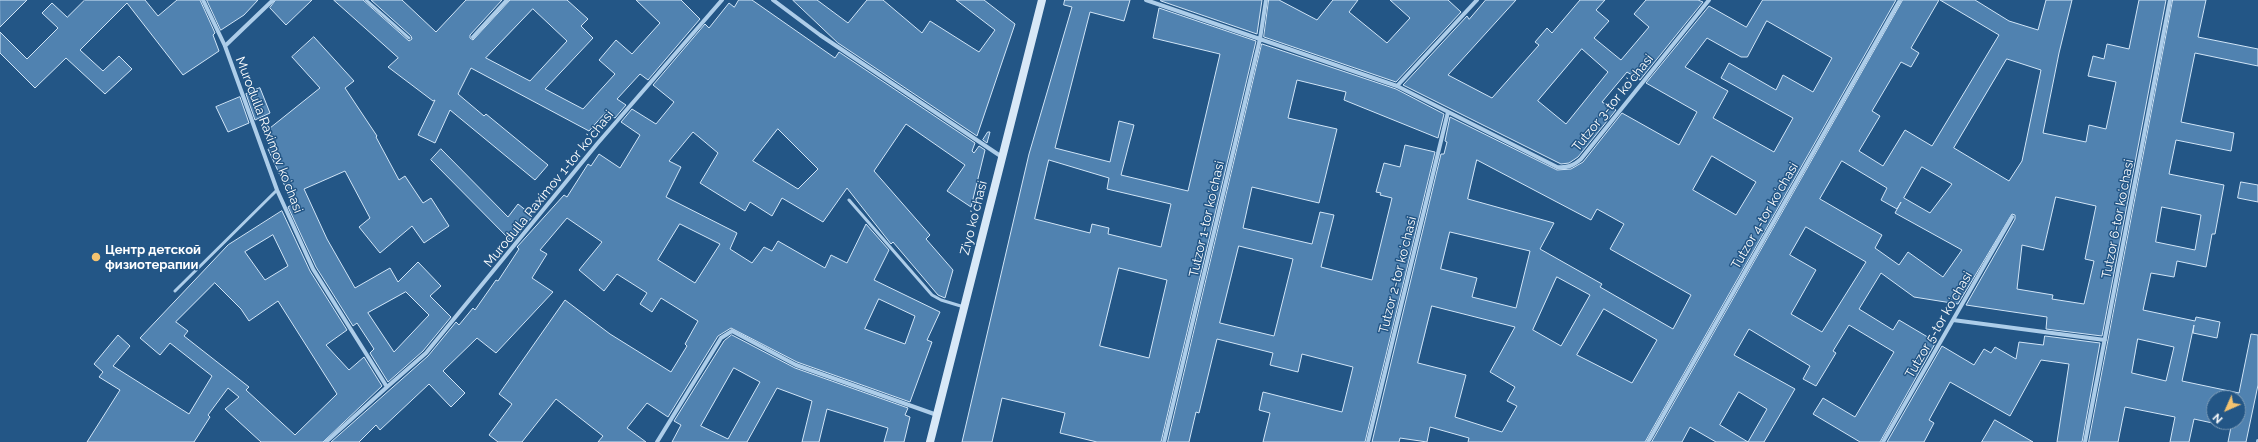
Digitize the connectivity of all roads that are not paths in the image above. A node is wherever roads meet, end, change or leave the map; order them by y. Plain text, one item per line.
1 (203, 0) edge
2 (273, 0) edge
3 (366, 0) edge
4 (507, 0) edge
5 (722, 0) edge
6 (773, 0) edge
7 (1042, 0) edge
8 (1146, 0) edge
9 (1266, 0) edge
10 (1477, 0) edge
11 (1709, 0) edge
12 (1900, 0) edge
13 (2170, 0) edge
14 (473, 37) dead end
15 (409, 38) dead end
16 (1260, 39) junction
17 (225, 46) junction
18 (1397, 86) junction
19 (1448, 112) junction
20 (1002, 157) junction
21 (277, 190) junction
22 (849, 200) dead end
23 (2012, 217) dead end
24 (175, 291) dead end
25 (964, 307) junction
26 (1953, 320) junction
27 (2105, 340) junction
28 (387, 388) junction
29 (937, 415) junction
30 (326, 442) edge
31 (657, 442) edge
32 (930, 442) edge
33 (1164, 442) edge
34 (1368, 442) edge
35 (1648, 442) edge
36 (1883, 442) edge
37 (2085, 442) edge

1 - 17 street, Murodulla Raximov koʻchasi
2 - 17 street
3 - 15 lane
4 - 14 street
5 - 28 street, Murodulla Raximov 1-tor koʻchasi
6 - 20 street
7 - 20 street, Ziyo koʻchasi
8 - 16 street
9 - 16 street, Tutzor 1-tor koʻchasi
10 - 18 street
11 - 19 street, Tutzor 3-tor koʻchasi
12 - 35 street, Tutzor 4-tor koʻchasi
13 - 27 street, Tutzor 6-tor koʻchasi
16 - 18 street
16 - 33 street, Tutzor 1-tor koʻchasi
17 - 21 street, Murodulla Raximov koʻchasi
18 - 19 street
19 - 34 street, Tutzor 2-tor koʻchasi
20 - 25 street, Ziyo koʻchasi
21 - 24 lane
21 - 28 street, Murodulla Raximov koʻchasi
22 - 25 lane
23 - 26 street, Tutzor 5-tor koʻchasi
25 - 29 street, Ziyo koʻchasi
26 - 27 street
26 - 36 street, Tutzor 5-tor koʻchasi
27 - 37 street, Tutzor 6-tor koʻchasi
28 - 30 street
29 - 31 street
29 - 32 street, Ziyo koʻchasi

